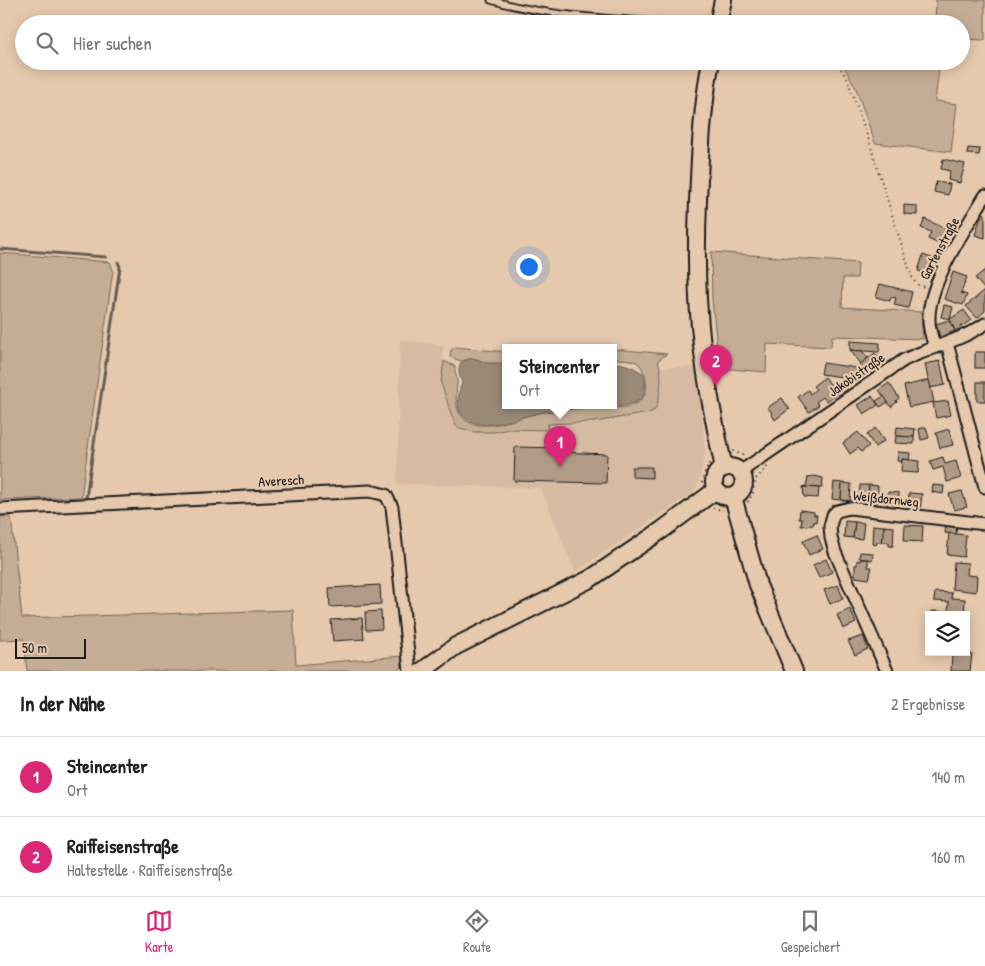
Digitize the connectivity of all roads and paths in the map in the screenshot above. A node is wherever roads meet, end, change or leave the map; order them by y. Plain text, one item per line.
1 (491, 0) edge
2 (723, 0) edge
3 (568, 15) edge
4 (720, 15) edge
5 (710, 70) edge
6 (841, 70) edge
7 (985, 196) edge
8 (933, 291) junction
9 (985, 324) edge
10 (947, 343) junction
11 (935, 347) junction
12 (722, 460) junction
13 (772, 462) dead end
14 (746, 468) junction
15 (985, 487) edge
16 (707, 492) junction
17 (735, 504) junction
18 (0, 509) edge
19 (985, 524) edge
20 (414, 670) edge
21 (794, 671) edge
22 (888, 671) edge

1 - 3 lane
2 - 4 street
5 - 12 street
6 - 8 path
7 - 8 street, Gartenstraße
8 - 11 street, Gartenstraße
9 - 10 street, Jakobistraße
10 - 11 street, Jakobistraße
10 - 15 street
11 - 14 street, Jakobistraße
12 - 14 street
12 - 14 path
12 - 16 street
12 - 16 path
13 - 17 path
14 - 17 street
16 - 17 street
16 - 17 path
16 - 20 street
17 - 21 street
18 - 20 street, Averesch
19 - 22 street, Weißdornweg

